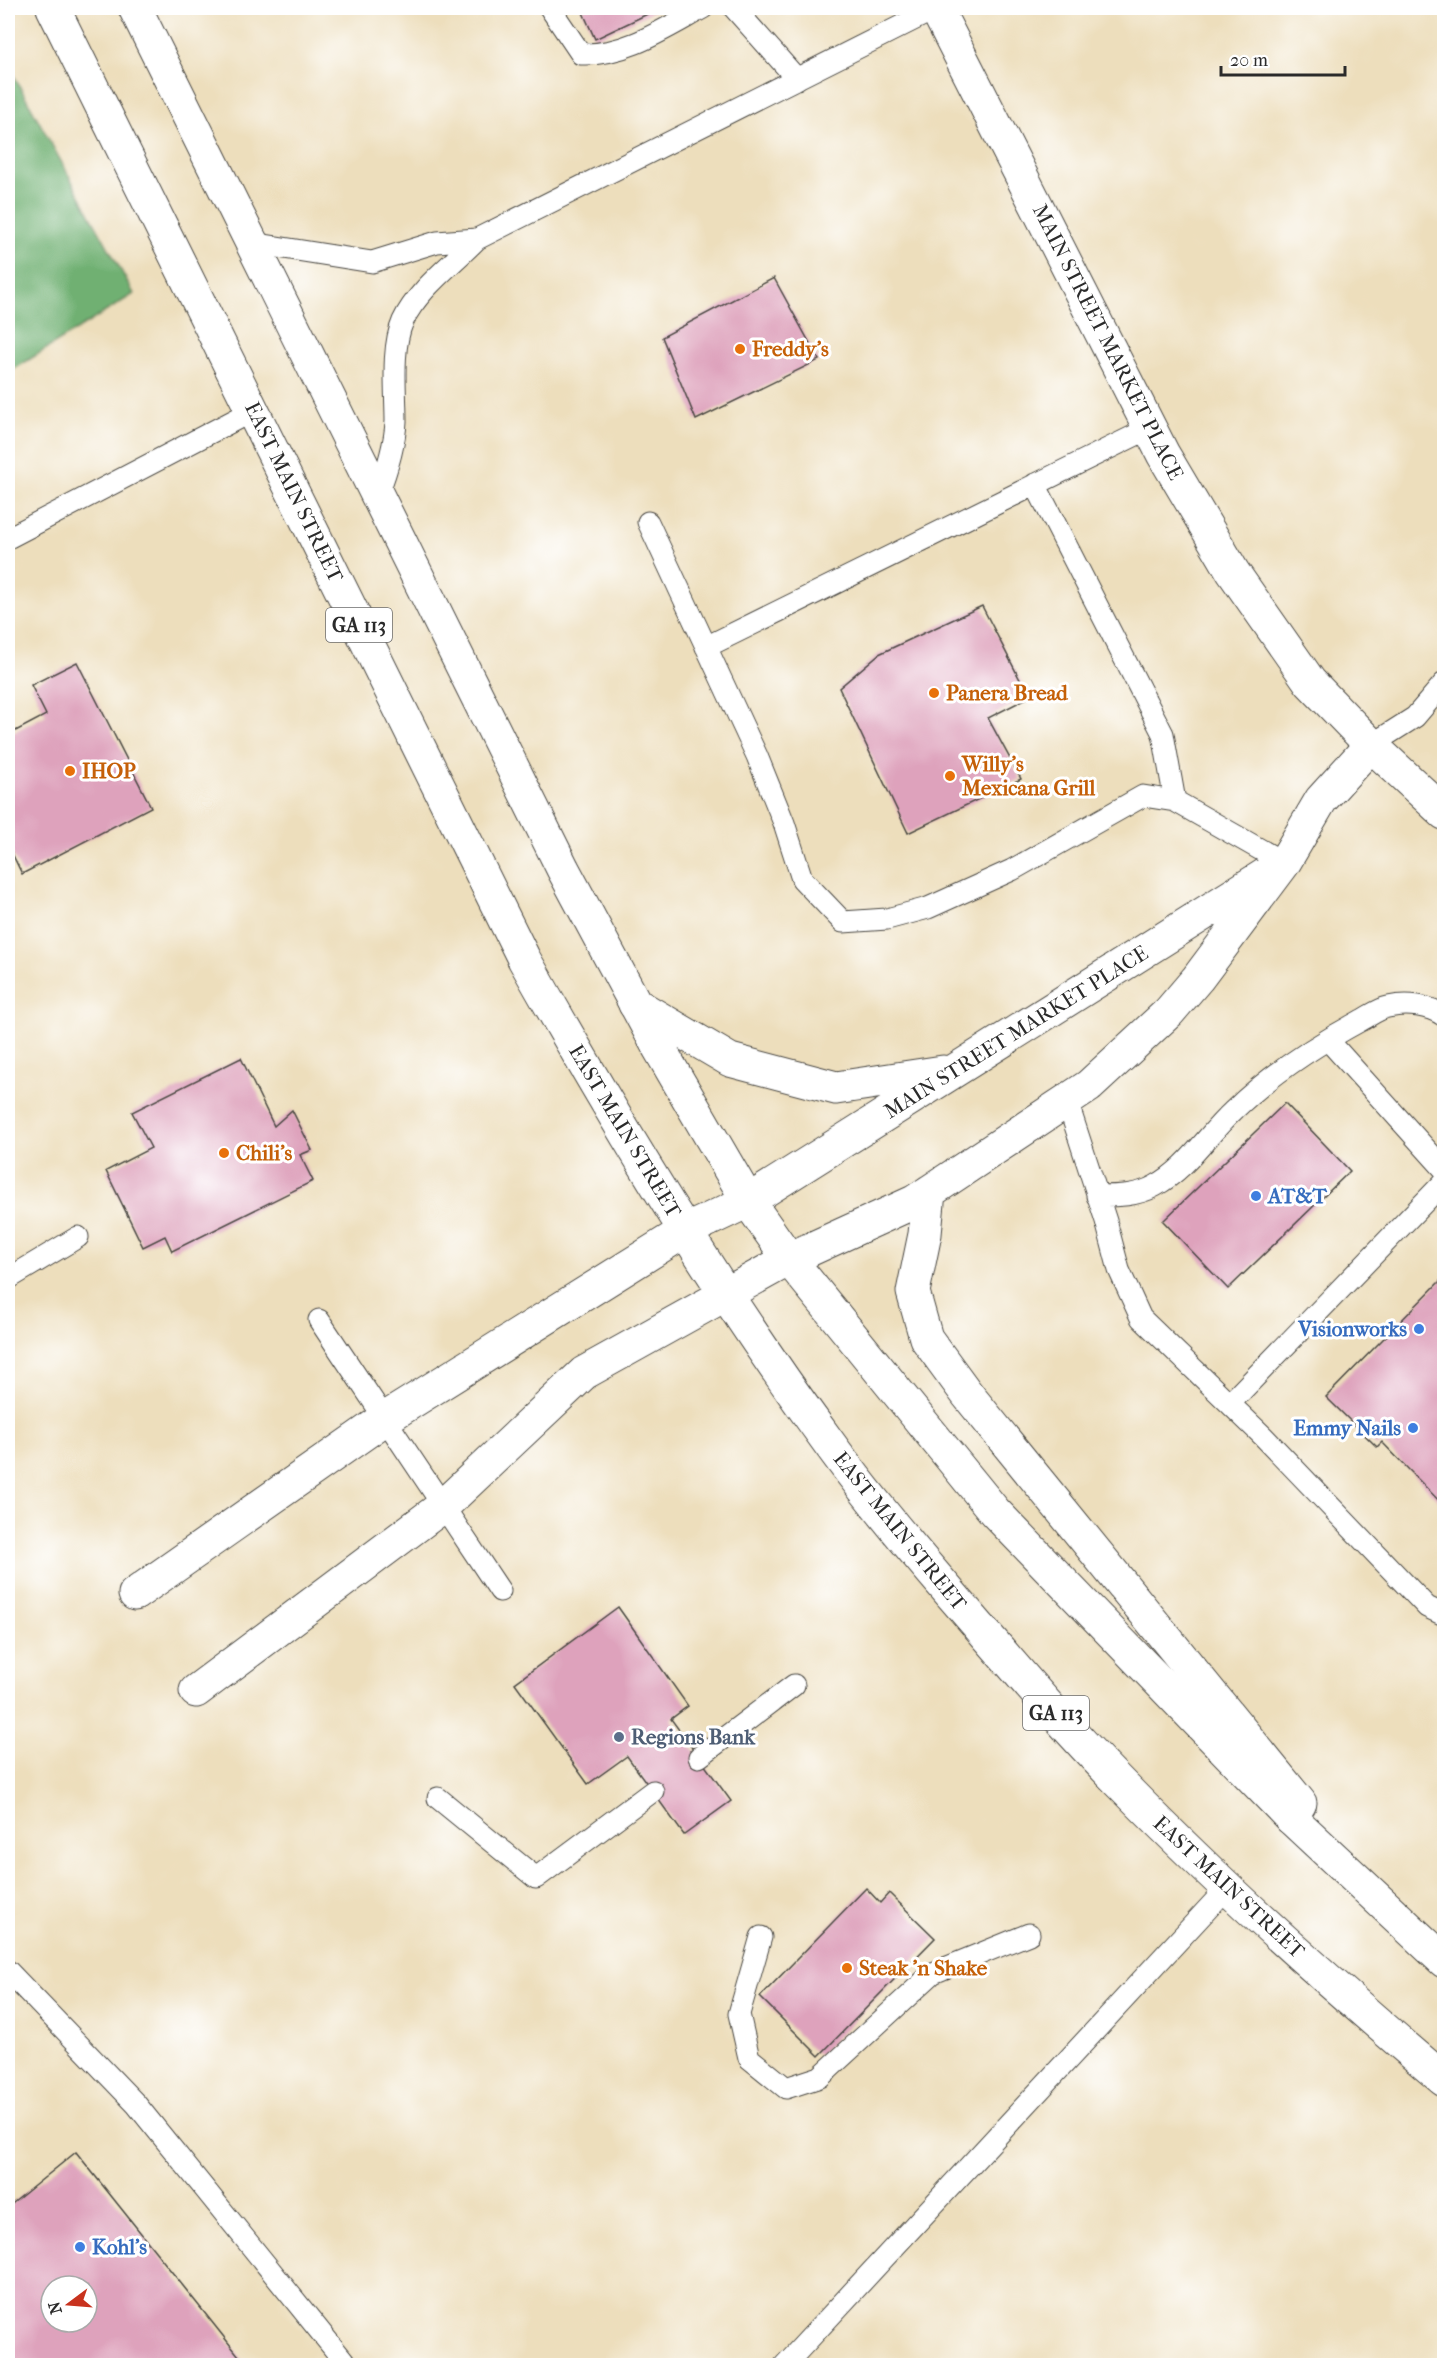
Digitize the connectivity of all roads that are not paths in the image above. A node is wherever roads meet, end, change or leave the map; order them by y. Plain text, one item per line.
1 (52, 8) edge
2 (135, 8) edge
3 (550, 8) edge
4 (703, 8) edge
5 (734, 8) edge
6 (937, 8) edge
7 (796, 79) junction
8 (477, 239) junction
9 (252, 243) junction
10 (254, 410) junction
11 (1148, 429) junction
12 (1035, 484) junction
13 (377, 496) junction
14 (648, 522) dead end
15 (8, 538) edge
16 (706, 647) junction
17 (1444, 683) edge
18 (1371, 746) junction
19 (1175, 801) junction
20 (1444, 813) edge
21 (1284, 863) junction
22 (635, 1004) junction
23 (1444, 1016) edge
24 (1328, 1040) junction
25 (957, 1070) junction
26 (1067, 1101) junction
27 (1444, 1169) edge
28 (1444, 1182) edge
29 (929, 1192) junction
30 (1097, 1196) junction
31 (748, 1201) junction
32 (685, 1231) junction
33 (78, 1237) dead end
34 (789, 1259) junction
35 (8, 1279) edge
36 (725, 1293) junction
37 (319, 1320) dead end
38 (1230, 1403) junction
39 (386, 1418) junction
40 (443, 1506) junction
41 (500, 1592) dead end
42 (135, 1594) dead end
43 (1444, 1615) edge
44 (794, 1685) dead end
45 (196, 1690) dead end
46 (699, 1757) dead end
47 (652, 1791) dead end
48 (438, 1798) dead end
49 (1291, 1818) junction
50 (1228, 1887) junction
51 (1029, 1934) dead end
52 (761, 1937) dead end
53 (1444, 1961) edge
54 (8, 1971) edge
55 (1444, 2080) edge
56 (348, 2366) edge
57 (784, 2366) edge

1 - 10 street, EAST MAIN STREET / GA 113
2 - 9 street
3 - 4 lane
5 - 7 lane
6 - 7 lane
6 - 11 street, MAIN STREET MARKET PLACE
7 - 8 lane
8 - 9 lane
8 - 13 lane
9 - 13 street
10 - 15 lane
10 - 32 street, EAST MAIN STREET / GA 113
11 - 12 lane
11 - 18 street, MAIN STREET MARKET PLACE
12 - 16 lane
12 - 19 lane
13 - 22 street
14 - 16 lane
16 - 19 lane
17 - 18 lane, MAIN STREET MARKET PLACE
18 - 20 street, MAIN STREET MARKET PLACE
18 - 21 street, MAIN STREET MARKET PLACE
19 - 21 lane
21 - 25 street, MAIN STREET MARKET PLACE
21 - 26 street, MAIN STREET MARKET PLACE
22 - 25 street
22 - 31 street
23 - 24 lane
24 - 27 lane
24 - 30 lane
25 - 31 street, MAIN STREET MARKET PLACE
26 - 29 street, MAIN STREET MARKET PLACE
26 - 30 lane
28 - 38 lane
29 - 34 street, MAIN STREET MARKET PLACE
29 - 49 street
30 - 38 lane
31 - 32 street, MAIN STREET MARKET PLACE
31 - 34 street
32 - 36 street, EAST MAIN STREET / GA 113
32 - 39 street, MAIN STREET MARKET PLACE
33 - 35 lane
34 - 36 street, MAIN STREET MARKET PLACE
34 - 49 street
36 - 40 street, MAIN STREET MARKET PLACE
36 - 50 street, EAST MAIN STREET / GA 113
37 - 39 lane
38 - 43 lane
39 - 40 lane
39 - 42 street, MAIN STREET MARKET PLACE
40 - 41 lane
40 - 45 street, MAIN STREET MARKET PLACE
44 - 46 lane
47 - 48 lane
49 - 53 street
50 - 55 street, EAST MAIN STREET / GA 113
50 - 57 lane
51 - 52 lane
54 - 56 lane

